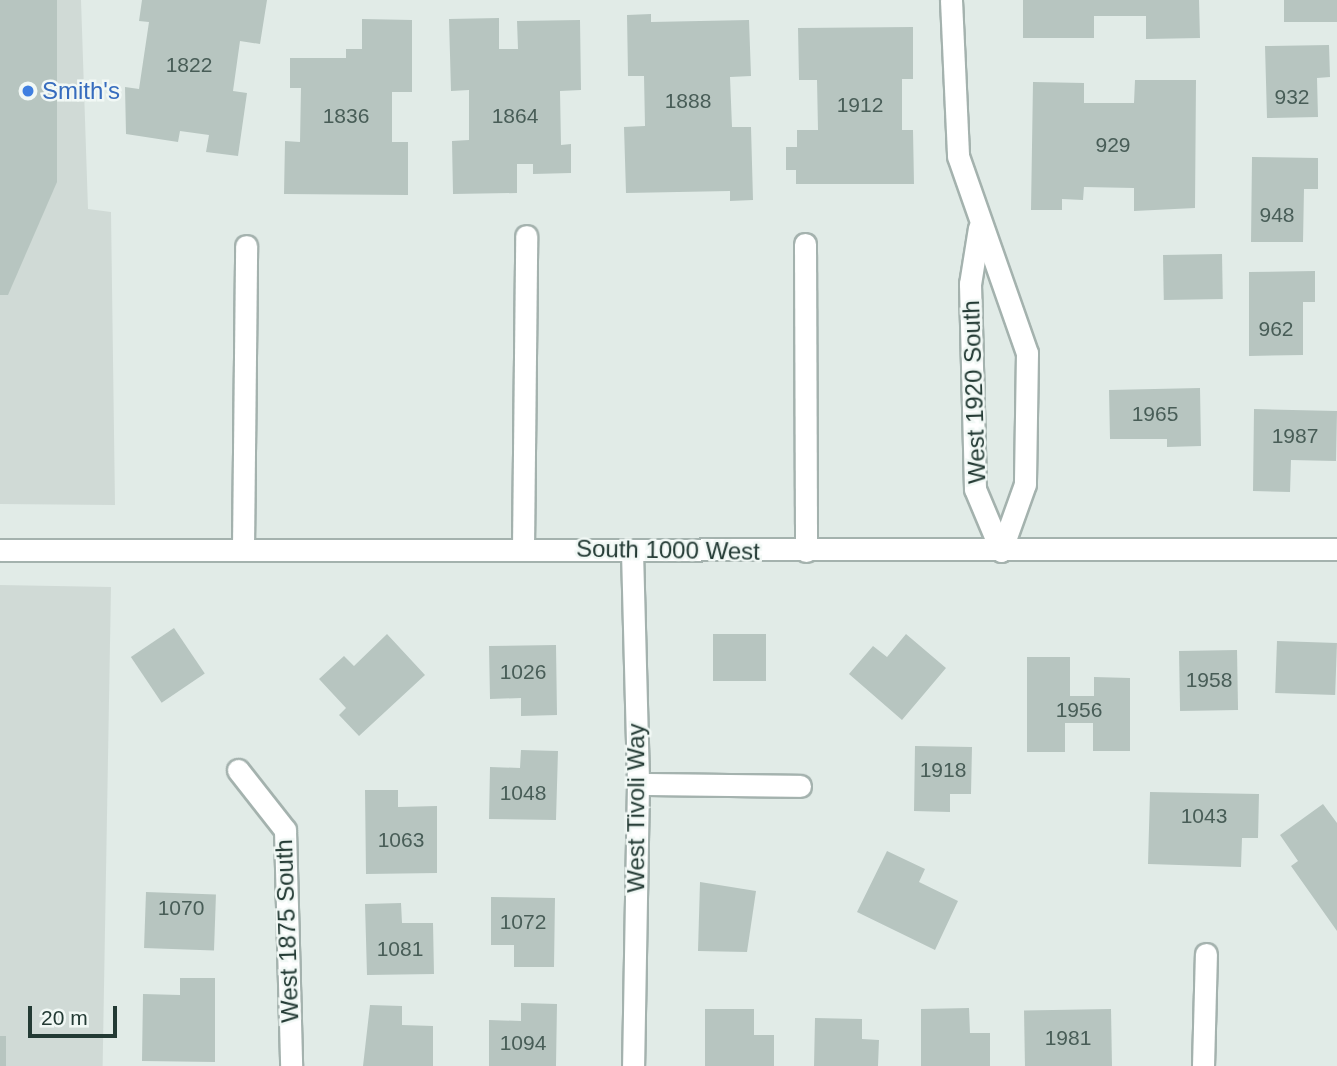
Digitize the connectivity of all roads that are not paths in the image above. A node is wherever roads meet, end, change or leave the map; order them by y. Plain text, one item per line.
1 (951, 0) edge
2 (979, 228) junction
3 (526, 236) dead end
4 (804, 244) dead end
5 (246, 246) dead end
6 (243, 548) junction
7 (523, 548) junction
8 (1337, 548) edge
9 (0, 550) edge
10 (632, 551) junction
11 (806, 551) junction
12 (1001, 551) junction
13 (238, 770) dead end
14 (638, 784) junction
15 (800, 786) dead end
16 (1206, 954) dead end
17 (291, 1066) edge
18 (633, 1066) edge
19 (1203, 1066) edge

1 - 2 street, West 1920 South
2 - 12 street, West 1920 South
2 - 12 street, West 1920 South
3 - 7 street
4 - 11 street
5 - 6 street
6 - 7 street, South 1000 West
6 - 9 street, South 1000 West
7 - 10 street, South 1000 West
8 - 12 street, South 1000 West
10 - 11 street, South 1000 West
10 - 14 street, West Tivoli Way
11 - 12 street, South 1000 West
13 - 17 street, West 1875 South
14 - 15 street
14 - 18 street, West Tivoli Way
16 - 19 street

